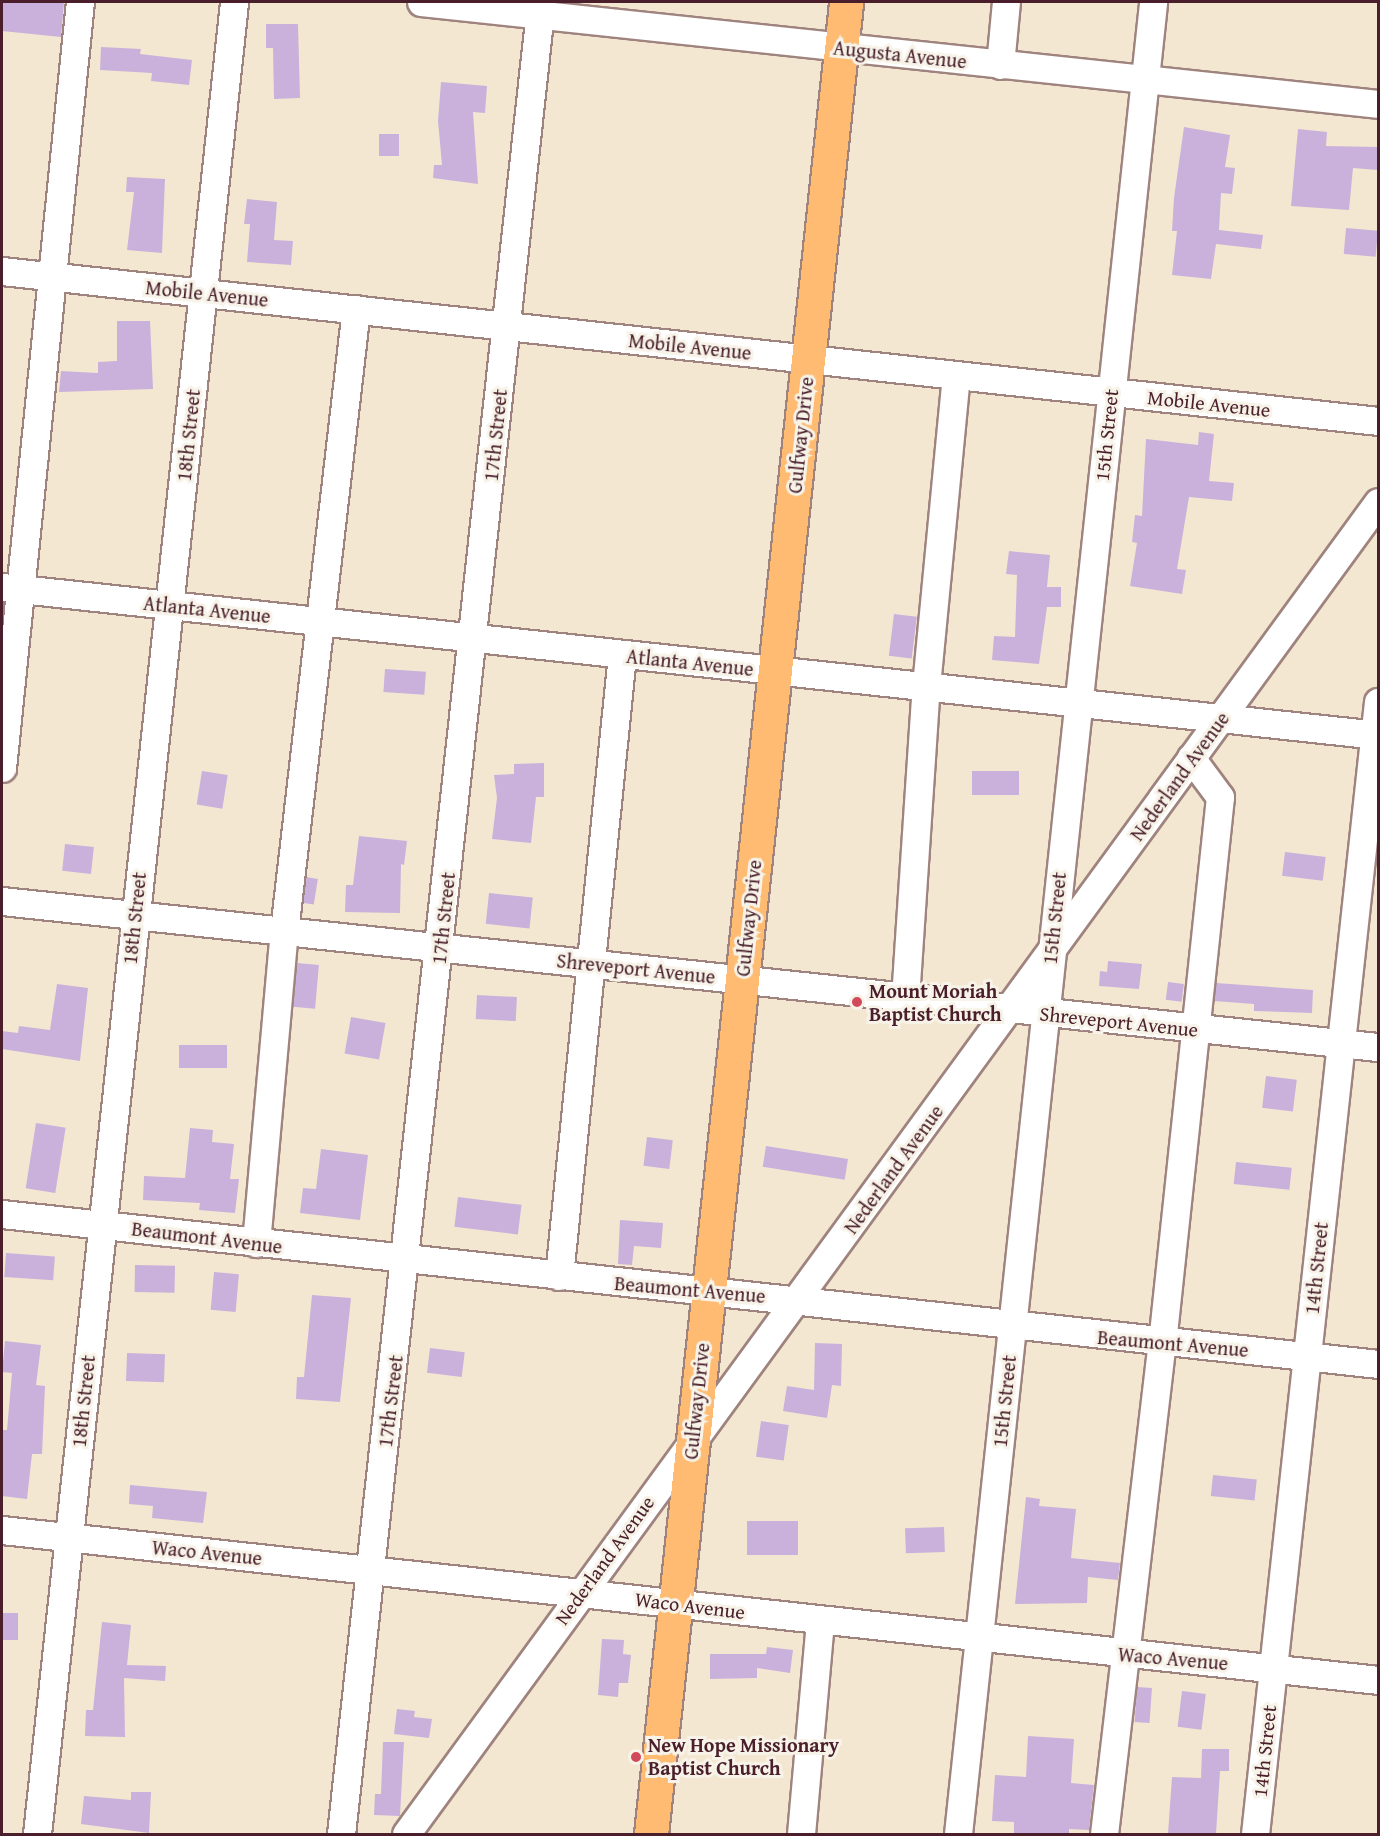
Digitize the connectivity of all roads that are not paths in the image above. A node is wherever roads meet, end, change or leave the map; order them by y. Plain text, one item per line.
1 (80, 2) edge
2 (234, 2) edge
3 (421, 2) edge
4 (846, 2) edge
5 (1006, 2) edge
6 (1153, 2) edge
7 (540, 8) edge
8 (841, 48) junction
9 (1000, 65) junction
10 (1144, 80) junction
11 (1378, 104) edge
12 (2, 271) edge
13 (54, 277) junction
14 (204, 293) junction
15 (356, 309) junction
16 (506, 326) junction
17 (808, 358) junction
18 (956, 376) junction
19 (1111, 393) junction
20 (1378, 421) edge
21 (1378, 502) edge
22 (11, 589) edge
23 (170, 605) junction
24 (319, 621) junction
25 (473, 638) junction
26 (622, 655) junction
27 (774, 671) junction
28 (926, 686) junction
29 (1077, 702) junction
30 (1378, 702) edge
31 (1221, 719) junction
32 (1376, 734) edge
33 (1191, 758) junction
34 (2, 768) edge
35 (2, 902) edge
36 (134, 915) junction
37 (284, 931) junction
38 (440, 947) junction
39 (1049, 955) junction
40 (590, 963) junction
41 (741, 980) junction
42 (905, 999) junction
43 (1010, 1008) junction
44 (1045, 1014) junction
45 (1196, 1030) junction
46 (1341, 1043) junction
47 (1378, 1047) edge
48 (2, 1214) edge
49 (102, 1225) junction
50 (256, 1243) junction
51 (406, 1260) junction
52 (559, 1276) junction
53 (708, 1292) junction
54 (800, 1299) junction
55 (1012, 1326) junction
56 (1162, 1342) junction
57 (1306, 1355) junction
58 (1378, 1364) edge
59 (691, 1441) junction
60 (2, 1530) edge
61 (69, 1538) junction
62 (370, 1570) junction
63 (582, 1591) junction
64 (675, 1604) junction
65 (820, 1621) junction
66 (979, 1637) junction
67 (1125, 1654) junction
68 (1272, 1666) junction
69 (1378, 1680) edge
70 (37, 1834) edge
71 (341, 1834) edge
72 (406, 1834) edge
73 (651, 1834) edge
74 (801, 1834) edge
75 (958, 1834) edge
76 (1104, 1834) edge
77 (1255, 1834) edge

1 - 13 street
2 - 14 street, 18th Street
3 - 7 street, Augusta Avenue
4 - 8 main road, Gulfway Drive
5 - 9 street
6 - 10 street, 15th Street
7 - 8 street, Augusta Avenue
7 - 16 street, 17th Street
8 - 9 street, Augusta Avenue
8 - 17 main road, Gulfway Drive
9 - 10 street, Augusta Avenue
10 - 11 street, Augusta Avenue
10 - 19 street, 15th Street
12 - 13 street, Mobile Avenue
13 - 14 street, Mobile Avenue
13 - 22 street
14 - 15 street, Mobile Avenue
14 - 23 street, 18th Street
15 - 16 street, Mobile Avenue
15 - 24 street
16 - 17 street, Mobile Avenue
16 - 25 street, 17th Street
17 - 18 street, Mobile Avenue
17 - 27 main road, Gulfway Drive
18 - 19 street, Mobile Avenue
18 - 28 street
19 - 20 street, Mobile Avenue
19 - 29 street, 15th Street
21 - 31 street, Nederland Avenue
22 - 23 street, Atlanta Avenue
22 - 34 street
23 - 24 street, Atlanta Avenue
23 - 36 street, 18th Street
24 - 25 street, Atlanta Avenue
24 - 37 street
25 - 26 street, Atlanta Avenue
25 - 38 street, 17th Street
26 - 27 street, Atlanta Avenue
26 - 40 street
27 - 28 street, Atlanta Avenue
27 - 41 main road, Gulfway Drive
28 - 29 street, Atlanta Avenue
28 - 42 street
29 - 31 street, Atlanta Avenue
29 - 39 street, 15th Street
30 - 32 street, 14th Street
31 - 32 street, Atlanta Avenue
31 - 33 street, Nederland Avenue
32 - 46 street, 14th Street
33 - 39 street, Nederland Avenue
33 - 45 street
35 - 36 street, Shreveport Avenue
36 - 37 street, Shreveport Avenue
36 - 49 street, 18th Street
37 - 38 street, Shreveport Avenue
37 - 50 street
38 - 40 street, Shreveport Avenue
38 - 51 street, 17th Street
39 - 43 street, Nederland Avenue
39 - 44 street, 15th Street
40 - 41 street, Shreveport Avenue
40 - 52 street
41 - 42 street, Shreveport Avenue
41 - 53 main road, Gulfway Drive
42 - 43 street, Shreveport Avenue
43 - 44 street, Shreveport Avenue
43 - 54 street, Nederland Avenue
44 - 45 street, Shreveport Avenue
44 - 55 street, 15th Street
45 - 46 street, Shreveport Avenue
45 - 56 street
46 - 47 street, Shreveport Avenue
46 - 57 street, 14th Street
48 - 49 street, Beaumont Avenue
49 - 50 street, Beaumont Avenue
49 - 61 street, 18th Street
50 - 51 street, Beaumont Avenue
51 - 52 street, Beaumont Avenue
51 - 62 street, 17th Street
52 - 53 street, Beaumont Avenue
53 - 54 street, Beaumont Avenue
53 - 59 main road, Gulfway Drive
54 - 55 street, Beaumont Avenue
54 - 59 street, Nederland Avenue
55 - 56 street, Beaumont Avenue
55 - 66 street, 15th Street
56 - 57 street, Beaumont Avenue
56 - 67 street
57 - 58 street, Beaumont Avenue
57 - 68 street, 14th Street
59 - 63 street, Nederland Avenue
59 - 64 main road, Gulfway Drive
60 - 61 street, Waco Avenue
61 - 62 street, Waco Avenue
61 - 70 street, 18th Street
62 - 63 street, Waco Avenue
62 - 71 street, 17th Street
63 - 64 street, Waco Avenue
63 - 72 street, Nederland Avenue
64 - 65 street, Waco Avenue
64 - 73 main road, Gulfway Drive
65 - 66 street, Waco Avenue
65 - 74 street
66 - 67 street, Waco Avenue
66 - 75 street, 15th Street
67 - 68 street, Waco Avenue
67 - 76 street
68 - 69 street, Waco Avenue
68 - 77 street, 14th Street

